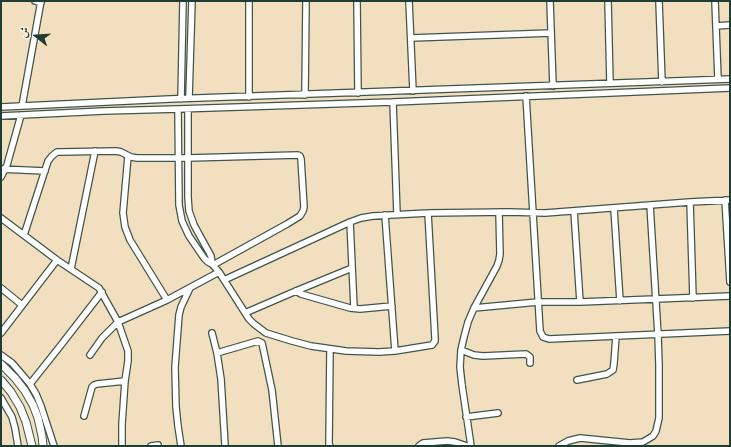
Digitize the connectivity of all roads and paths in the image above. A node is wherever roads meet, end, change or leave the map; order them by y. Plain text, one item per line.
1 (183, 1) edge
2 (192, 1) edge
3 (249, 1) edge
4 (306, 1) edge
5 (357, 1) edge
6 (409, 1) edge
7 (550, 1) edge
8 (608, 1) edge
9 (659, 1) edge
10 (716, 1) edge
11 (39, 2) edge
12 (730, 25) edge
13 (716, 26) junction
14 (551, 33) junction
15 (411, 38) junction
16 (718, 79) junction
17 (730, 79) edge
18 (662, 82) junction
19 (610, 83) junction
20 (553, 86) junction
21 (181, 87) junction
22 (730, 88) edge
23 (434, 90) junction
24 (413, 91) junction
25 (358, 93) junction
26 (305, 95) junction
27 (526, 96) junction
28 (249, 97) junction
29 (189, 98) junction
30 (170, 99) junction
31 (181, 99) junction
32 (434, 100) junction
33 (393, 102) junction
34 (104, 103) junction
35 (22, 106) junction
36 (1, 107) edge
37 (178, 109) junction
38 (188, 109) junction
39 (104, 111) junction
40 (21, 115) junction
41 (1, 116) edge
42 (95, 151) junction
43 (128, 156) junction
44 (178, 158) junction
45 (188, 158) junction
46 (3, 169) edge
47 (45, 171) junction
48 (1, 177) edge
49 (728, 200) edge
50 (690, 202) junction
51 (650, 206) junction
52 (614, 209) junction
53 (574, 211) junction
54 (499, 212) junction
55 (428, 213) junction
56 (533, 213) junction
57 (397, 214) junction
58 (385, 215) junction
59 (1, 218) edge
60 (350, 222) junction
61 (24, 236) junction
62 (57, 260) junction
63 (212, 264) junction
64 (352, 268) junction
65 (71, 269) junction
66 (218, 272) junction
67 (224, 280) junction
68 (730, 282) edge
69 (1, 288) edge
70 (190, 288) junction
71 (296, 291) junction
72 (102, 292) junction
73 (730, 296) edge
74 (693, 298) junction
75 (656, 299) junction
76 (167, 300) junction
77 (620, 301) junction
78 (538, 302) junction
79 (580, 302) junction
80 (22, 306) junction
81 (392, 306) junction
82 (354, 308) junction
83 (474, 308) junction
84 (245, 313) junction
85 (118, 322) junction
86 (730, 331) edge
87 (1, 333) edge
88 (212, 333) dead end
89 (658, 335) junction
90 (616, 336) junction
91 (330, 349) junction
92 (461, 350) junction
93 (395, 351) junction
94 (217, 353) junction
95 (1, 355) edge
96 (90, 355) dead end
97 (530, 363) dead end
98 (1, 364) edge
99 (1, 380) edge
100 (577, 380) dead end
101 (126, 382) junction
102 (30, 384) junction
103 (1, 398) edge
104 (498, 413) dead end
105 (84, 416) dead end
106 (466, 417) junction
107 (572, 440) junction
108 (634, 444) edge
109 (225, 445) edge
110 (18, 446) edge
111 (32, 446) edge
112 (43, 446) edge
113 (54, 446) edge
114 (122, 446) edge
115 (151, 446) edge
116 (158, 446) edge
117 (181, 446) edge
118 (278, 446) edge
119 (330, 446) edge
120 (419, 446) edge
121 (467, 446) edge
122 (471, 446) edge
123 (559, 446) edge
124 (572, 446) edge

1 - 21 street
2 - 29 street
3 - 28 street
4 - 26 street
5 - 25 street
6 - 15 street
7 - 14 street
8 - 19 street
9 - 18 street
10 - 13 street
11 - 35 street
12 - 13 street
13 - 16 street
14 - 15 street
14 - 20 street
15 - 24 street
16 - 17 street
16 - 18 street
18 - 19 street
19 - 20 street
20 - 23 street
21 - 30 street
21 - 31 street
22 - 27 street
23 - 24 street
23 - 32 street
24 - 25 street
25 - 26 street
26 - 28 street
27 - 32 street
27 - 56 street
28 - 29 street
29 - 31 street
30 - 31 street
30 - 34 street
32 - 33 street
33 - 38 street
33 - 57 street
34 - 35 street
34 - 39 street
35 - 36 street
37 - 38 street
37 - 39 street
37 - 44 street
38 - 45 street
39 - 40 street
40 - 41 street
40 - 46 street
42 - 43 street
42 - 47 street
42 - 65 street
43 - 44 street
43 - 76 street
44 - 45 street
44 - 63 street
45 - 63 street
45 - 63 street
46 - 47 street
46 - 48 street
47 - 61 street
49 - 50 street
49 - 68 street
50 - 51 street
50 - 74 street
51 - 52 street
51 - 75 street
52 - 53 street
52 - 77 street
53 - 56 street
53 - 79 street
54 - 55 street
54 - 56 street
54 - 83 street
55 - 57 street
55 - 93 street
56 - 78 street
57 - 58 street
58 - 60 street
58 - 81 street
59 - 61 street
60 - 64 street
60 - 67 street
61 - 62 street
62 - 65 street
62 - 80 street
63 - 66 street
64 - 71 street
64 - 82 street
65 - 72 street
66 - 67 street
66 - 70 street
67 - 84 street
69 - 80 street
70 - 76 street
70 - 117 street
71 - 82 street
71 - 84 street
72 - 85 street
72 - 102 street
73 - 74 street
74 - 75 street
75 - 77 street
75 - 89 street
76 - 85 street
77 - 79 street
78 - 79 street
78 - 83 street
78 - 90 street
80 - 87 street
81 - 82 street
81 - 93 street
83 - 92 street
84 - 91 street
85 - 96 street
85 - 101 street
86 - 89 street
88 - 94 street
89 - 90 street
89 - 108 street
90 - 100 street
91 - 93 street
91 - 119 street
92 - 97 street
92 - 106 street
94 - 109 street
94 - 118 street
95 - 102 street
98 - 112 main road
99 - 111 main road
101 - 105 street
101 - 114 street
102 - 113 street
103 - 110 street
104 - 106 street
106 - 122 street
107 - 108 street
107 - 123 street
107 - 124 street
115 - 116 street
120 - 121 street

